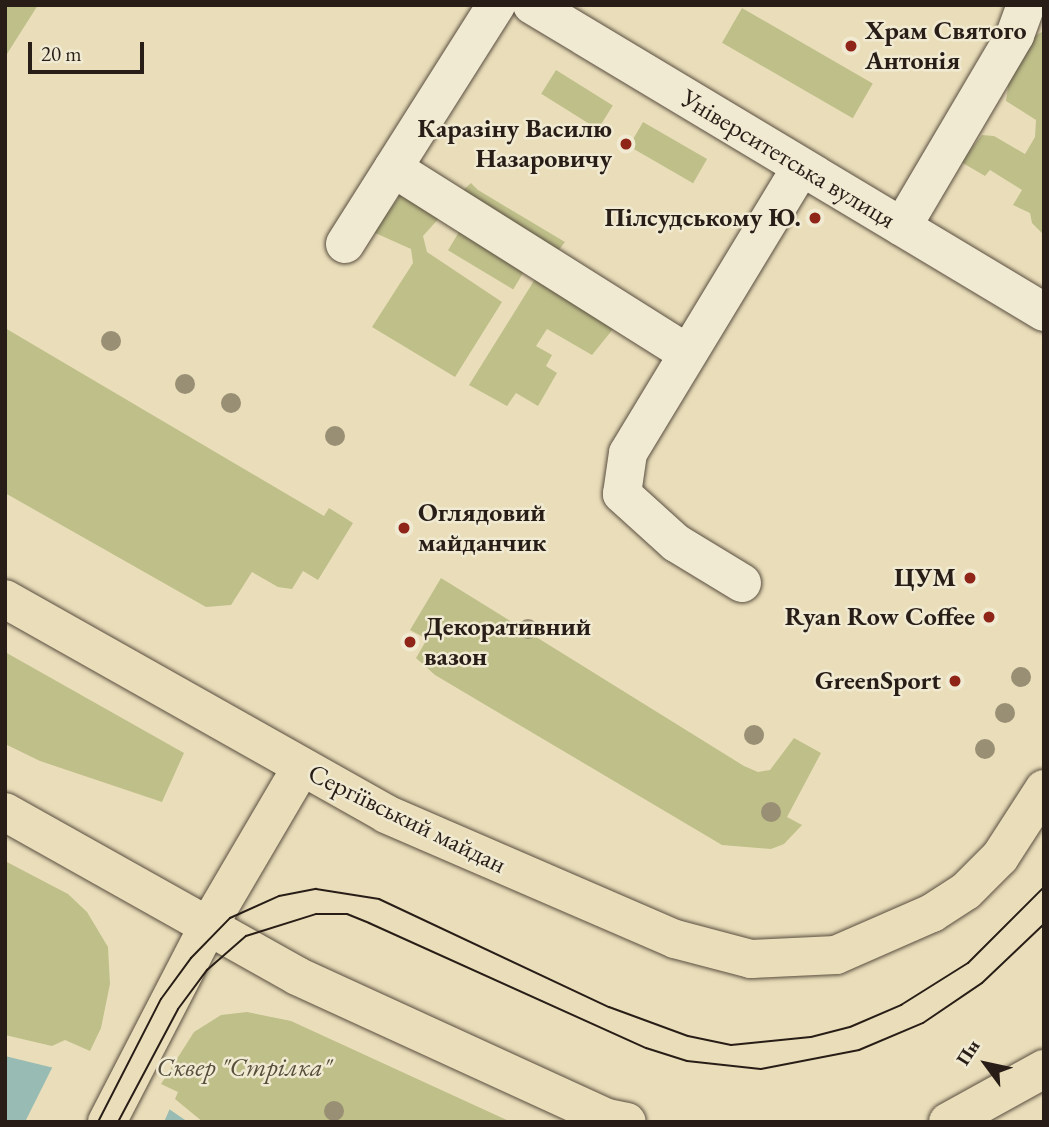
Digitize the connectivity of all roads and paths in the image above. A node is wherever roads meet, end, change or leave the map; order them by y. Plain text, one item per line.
1 (496, 5) edge
2 (532, 5) edge
3 (1026, 5) edge
4 (801, 167) junction
5 (393, 168) junction
6 (902, 227) junction
7 (345, 244) dead end
8 (1044, 312) edge
9 (687, 353) junction
10 (742, 583) dead end
11 (5, 600) edge
12 (301, 768) junction
13 (1044, 789) edge
14 (5, 812) edge
15 (207, 928) junction
16 (1044, 1069) edge
17 (615, 1120) edge
18 (107, 1122) edge
19 (948, 1122) edge

1 - 5 street
2 - 4 street, Університетська вулиця
3 - 6 street
4 - 6 street, Університетська вулиця
4 - 9 street
5 - 7 street
5 - 9 street
6 - 8 street, Університетська вулиця
9 - 10 street
11 - 12 main road, Сергіївський майдан
12 - 13 main road, Сергіївський майдан
12 - 15 main road
14 - 15 main road
15 - 17 main road
15 - 18 main road
16 - 19 main road

